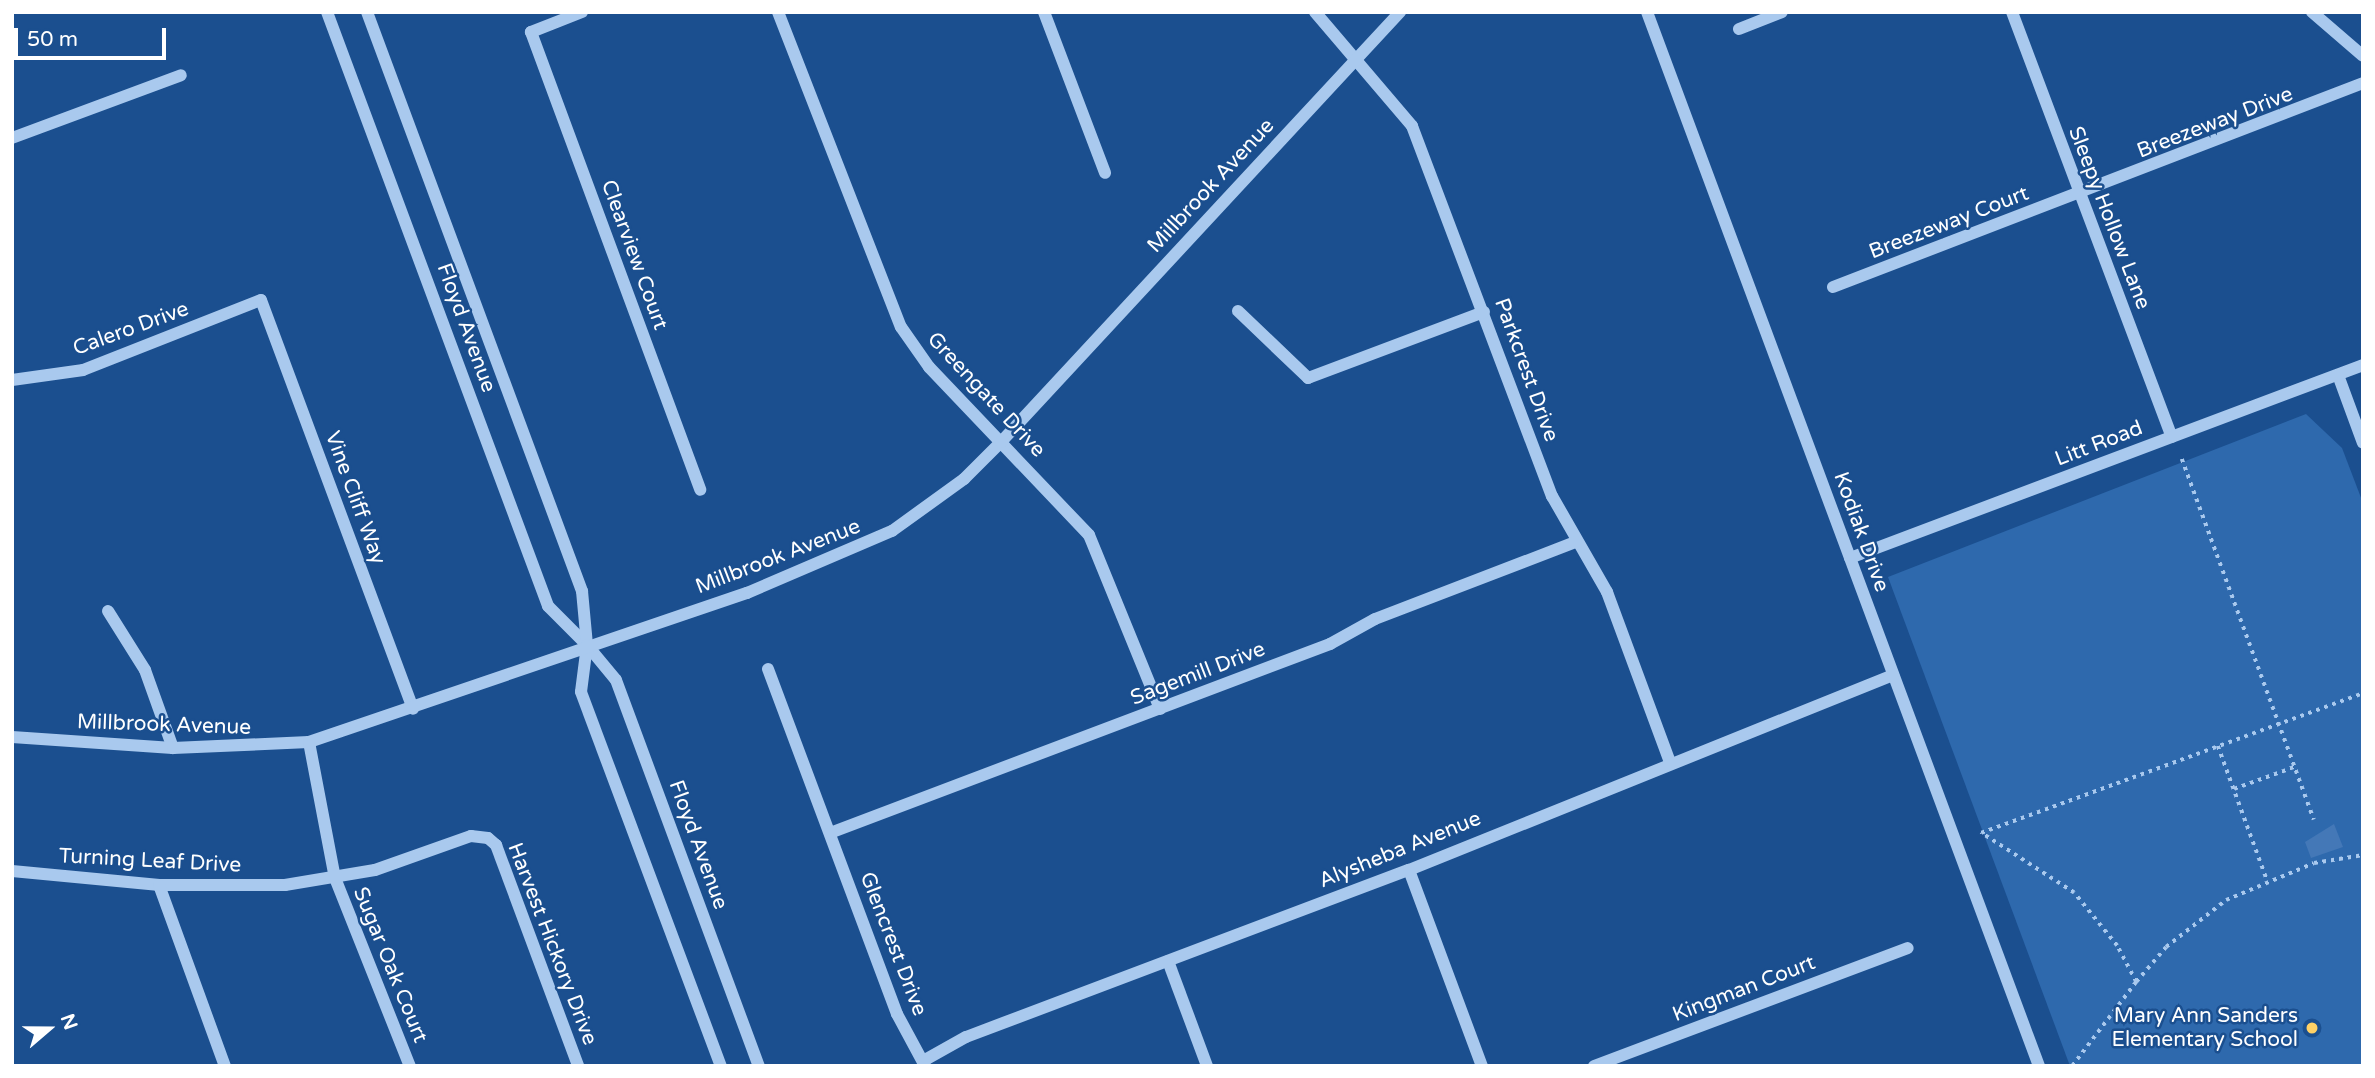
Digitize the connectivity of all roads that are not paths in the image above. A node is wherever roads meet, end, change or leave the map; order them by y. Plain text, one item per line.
1 (327, 12) edge
2 (367, 12) edge
3 (582, 12) edge
4 (778, 12) edge
5 (1044, 12) edge
6 (1315, 12) edge
7 (1400, 12) edge
8 (1647, 12) edge
9 (1782, 12) edge
10 (2012, 12) edge
11 (2312, 12) edge
12 (1739, 29) dead end
13 (2363, 56) edge
14 (1354, 59) junction
15 (181, 75) dead end
16 (2363, 83) edge
17 (12, 138) edge
18 (1105, 173) dead end
19 (2079, 195) junction
20 (1833, 287) dead end
21 (261, 300) joint
22 (1238, 311) dead end
23 (1483, 312) junction
24 (2363, 365) edge
25 (2338, 375) junction
26 (12, 380) edge
27 (2172, 437) junction
28 (1001, 442) junction
29 (2363, 443) edge
30 (700, 490) dead end
31 (1576, 542) junction
32 (1850, 558) junction
33 (108, 611) dead end
34 (587, 645) junction
35 (768, 669) dead end
36 (1893, 675) junction
37 (413, 709) junction
38 (1160, 709) junction
39 (12, 737) edge
40 (309, 742) junction
41 (173, 748) junction
42 (1669, 760) junction
43 (830, 833) junction
44 (488, 838) joint
45 (1409, 870) junction
46 (12, 871) edge
47 (335, 878) junction
48 (159, 886) junction
49 (1908, 948) dead end
50 (1168, 961) junction
51 (924, 1064) edge
52 (225, 1066) edge
53 (410, 1066) edge
54 (578, 1066) edge
55 (720, 1066) edge
56 (759, 1066) edge
57 (1207, 1066) edge
58 (1482, 1066) edge
59 (1594, 1066) edge
60 (2039, 1066) edge

1 - 34 street, Floyd Avenue
2 - 34 street, Floyd Avenue
3 - 30 street, Clearview Court
4 - 28 street, Greengate Drive
5 - 18 street
6 - 14 street, Parkcrest Drive
7 - 14 street, Millbrook Avenue
8 - 32 street, Kodiak Drive
9 - 12 street
10 - 19 street, Sleepy Hollow Lane
11 - 13 street
14 - 23 street, Parkcrest Drive
14 - 28 street, Millbrook Avenue
15 - 17 street
16 - 19 street, Breezeway Drive
19 - 20 street, Breezeway Court
19 - 27 street, Sleepy Hollow Lane
21 - 26 street, Calero Drive
21 - 37 street, Vine Cliff Way
22 - 23 street
23 - 31 street, Parkcrest Drive
24 - 25 street, Litt Road
25 - 27 street, Litt Road
25 - 29 street
27 - 32 street, Litt Road
28 - 34 street, Millbrook Avenue
28 - 38 street, Greengate Drive
31 - 38 street, Sagemill Drive
31 - 42 street, Parkcrest Drive
32 - 36 street, Kodiak Drive
33 - 41 street
34 - 37 street, Millbrook Avenue
34 - 55 street, Floyd Avenue
34 - 56 street, Floyd Avenue
35 - 43 street, Glencrest Drive
36 - 42 street, Alysheba Avenue
36 - 60 street, Kodiak Drive
37 - 40 street, Millbrook Avenue
38 - 43 street, Sagemill Drive
39 - 41 street, Millbrook Avenue
40 - 41 street, Millbrook Avenue
40 - 47 street, Sugar Oak Court
42 - 45 street, Alysheba Avenue
43 - 51 street, Glencrest Drive
44 - 47 street, Turning Leaf Drive
44 - 54 street, Harvest Hickory Drive
45 - 50 street, Alysheba Avenue
45 - 58 street
46 - 48 street, Turning Leaf Drive
47 - 48 street, Turning Leaf Drive
47 - 53 street, Sugar Oak Court
48 - 52 street
49 - 59 street, Kingman Court
50 - 51 street, Alysheba Avenue
50 - 57 street

